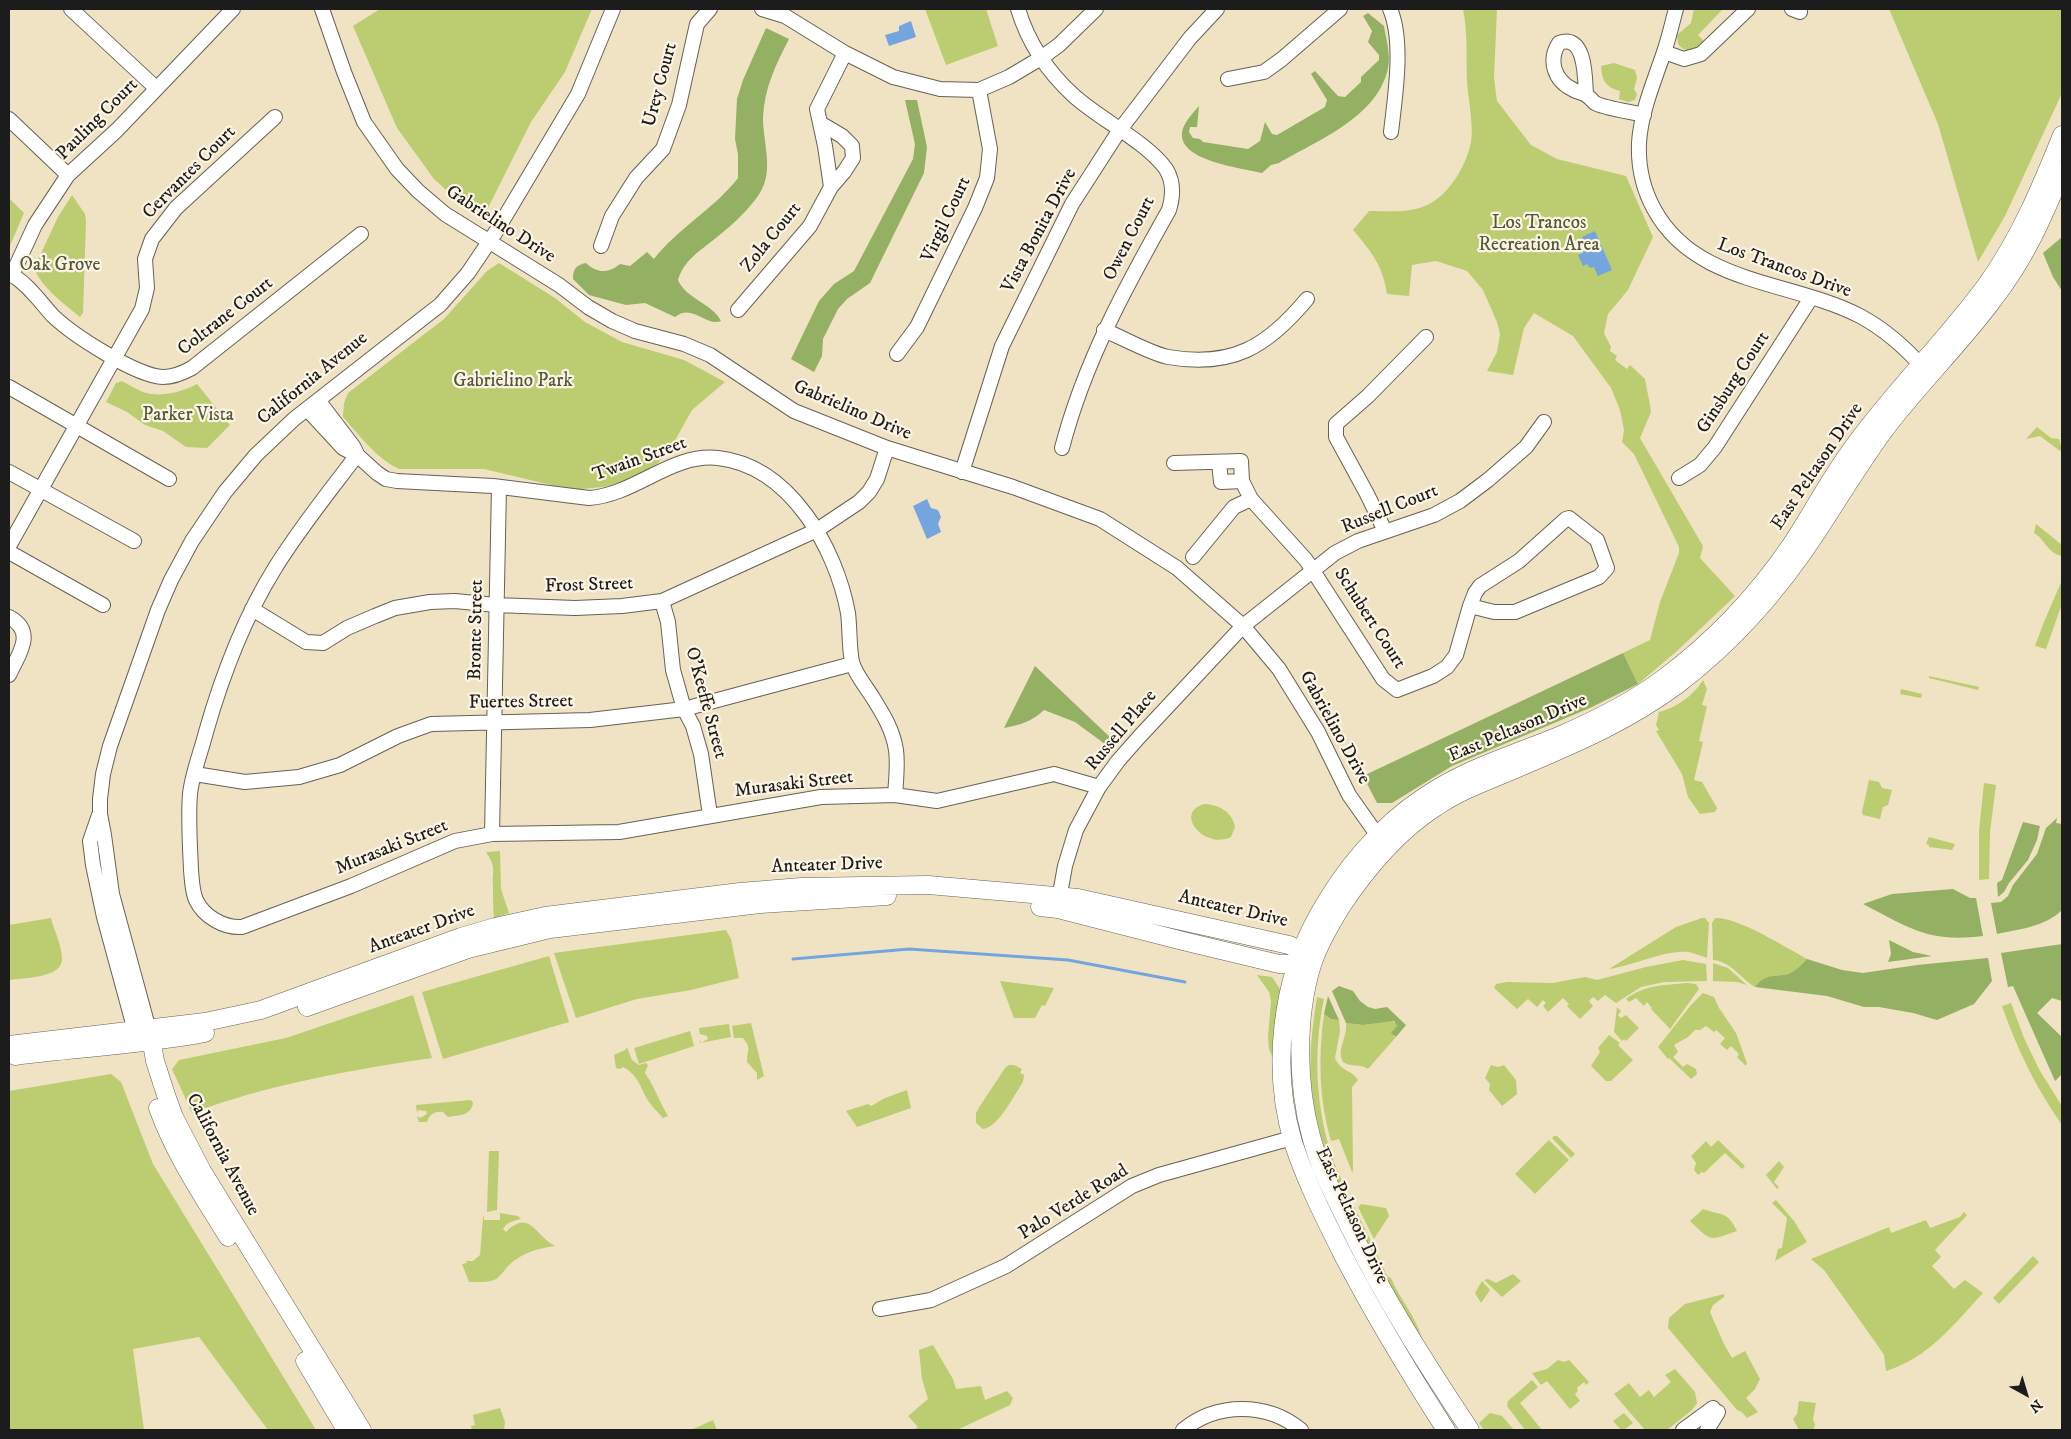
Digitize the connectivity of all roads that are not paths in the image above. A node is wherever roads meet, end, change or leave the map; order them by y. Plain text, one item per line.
1 (70, 9) edge
2 (232, 9) edge
3 (322, 9) edge
4 (613, 9) edge
5 (710, 9) edge
6 (762, 9) edge
7 (1018, 9) edge
8 (1096, 9) edge
9 (1217, 9) edge
10 (1340, 9) edge
11 (1390, 9) edge
12 (1676, 9) edge
13 (1748, 9) edge
14 (1664, 52) junction
15 (846, 53) junction
16 (1041, 58) junction
17 (1228, 79) dead end
18 (156, 88) junction
19 (979, 90) junction
20 (1586, 95) dead end
21 (1644, 115) junction
22 (275, 117) dead end
23 (9, 118) edge
24 (820, 123) junction
25 (1119, 130) junction
26 (1392, 132) dead end
27 (2062, 135) edge
28 (2062, 171) edge
29 (68, 175) junction
30 (831, 187) junction
31 (360, 234) dead end
32 (489, 242) junction
33 (601, 246) dead end
34 (11, 274) edge
35 (1811, 298) junction
36 (1307, 299) dead end
37 (738, 310) dead end
38 (1104, 330) junction
39 (1426, 337) dead end
40 (897, 354) dead end
41 (114, 358) junction
42 (1925, 370) junction
43 (9, 388) edge
44 (313, 404) junction
45 (1544, 422) dead end
46 (75, 425) junction
47 (887, 448) junction
48 (1062, 448) dead end
49 (357, 455) junction
50 (1219, 462) junction
51 (1174, 463) dead end
52 (9, 472) edge
53 (962, 472) junction
54 (1678, 478) dead end
55 (169, 480) dead end
56 (1242, 481) junction
57 (499, 487) junction
58 (40, 488) junction
59 (1251, 499) junction
60 (817, 530) junction
61 (1385, 531) junction
62 (134, 541) dead end
63 (9, 546) edge
64 (9, 552) edge
65 (1193, 557) dead end
66 (1313, 569) junction
67 (662, 601) junction
68 (103, 605) dead end
69 (496, 605) junction
70 (1470, 606) junction
71 (252, 609) junction
72 (9, 617) edge
73 (1243, 626) junction
74 (852, 664) junction
75 (9, 675) edge
76 (684, 709) junction
77 (494, 722) junction
78 (195, 774) junction
79 (1099, 787) junction
80 (895, 795) junction
81 (710, 816) junction
82 (492, 834) junction
83 (1378, 836) junction
84 (872, 885) junction
85 (1059, 903) junction
86 (737, 908) junction
87 (1303, 960) junction
88 (144, 1037) junction
89 (9, 1045) edge
90 (9, 1057) edge
91 (1292, 1138) junction
92 (880, 1310) dead end
93 (346, 1430) edge
94 (362, 1430) edge
95 (1184, 1430) edge
96 (1301, 1430) edge
97 (1446, 1430) edge
98 (1470, 1430) edge
99 (1683, 1430) edge
100 (1707, 1430) edge

1 - 18 street
2 - 18 street, Pauling Court
3 - 32 street, Gabrielino Drive
4 - 32 street, California Avenue
5 - 33 street, Urey Court
6 - 15 street
7 - 16 street, Owen Court
8 - 16 street
9 - 25 street, Vista Bonita Drive
10 - 17 street
11 - 26 street
12 - 14 street, Los Trancos Drive
13 - 14 street
14 - 21 street, Los Trancos Drive
15 - 19 street
15 - 24 street
16 - 19 street
16 - 25 street, Owen Court
18 - 29 street, Pauling Court
19 - 40 street, Virgil Court
20 - 21 street
21 - 35 street, Los Trancos Drive
22 - 41 street, Cervantes Court
23 - 29 street
24 - 30 street
24 - 30 street, Zola Court
25 - 38 street, Owen Court
25 - 53 street, Vista Bonita Drive
27 - 42 main road, East Peltason Drive
28 - 42 main road, East Peltason Drive
29 - 34 street, Pauling Court
30 - 37 street, Zola Court
31 - 41 street, Coltrane Court
32 - 44 street, California Avenue
32 - 47 street, Gabrielino Drive
34 - 41 street, Coltrane Court
35 - 42 street, Los Trancos Drive
35 - 54 street, Ginsburg Court
36 - 38 street
38 - 48 street, Owen Court
39 - 61 street
41 - 46 street, Cervantes Court
42 - 83 main road, East Peltason Drive
42 - 87 main road, East Peltason Drive
43 - 46 street
44 - 49 street, Twain Street
44 - 88 street, California Avenue
45 - 61 street, Russell Court
46 - 55 street
46 - 58 street, Cervantes Court
47 - 53 street, Gabrielino Drive
47 - 60 street, Frost Street
49 - 57 street, Twain Street
49 - 71 street, Murasaki Street
50 - 51 street, Schubert Court
50 - 56 street
50 - 56 street, Schubert Court
52 - 58 street
53 - 73 street, Gabrielino Drive
56 - 59 street, Schubert Court
57 - 60 street, Twain Street
57 - 69 street, Bronte Street
58 - 62 street
58 - 63 street, Cervantes Court
59 - 65 street
59 - 66 street, Schubert Court
60 - 67 street, Frost Street
60 - 74 street, Twain Street
61 - 66 street, Russell Court
64 - 68 street
66 - 70 street, Schubert Court
66 - 73 street, Russell Court
67 - 69 street, Frost Street
67 - 76 street, O'Keeffe Street
69 - 71 street, Frost Street
69 - 77 street, Bronte Street
70 - 70 street, Schubert Court
71 - 78 street, Murasaki Street
72 - 75 street
73 - 79 street, Russell Place
73 - 83 street, Gabrielino Drive
74 - 76 street, Fuertes Street
74 - 80 street, Twain Street
76 - 77 street, Fuertes Street
76 - 81 street, O'Keeffe Street
77 - 78 street, Fuertes Street
77 - 82 street, Bronte Street
78 - 82 street, Murasaki Street
79 - 80 street, Murasaki Street
79 - 85 street, Russell Place
80 - 81 street, Murasaki Street
81 - 82 street, Murasaki Street
83 - 87 main road, East Peltason Drive
84 - 85 main road, Anteater Drive
84 - 86 main road
84 - 88 main road, Anteater Drive
85 - 86 main road, Anteater Drive
85 - 87 main road, Anteater Drive
86 - 88 main road, Anteater Drive
87 - 91 main road, East Peltason Drive
87 - 98 main road, East Peltason Drive
88 - 89 main road, Anteater Drive
88 - 90 main road, Anteater Drive
88 - 93 main road, California Avenue
88 - 94 main road, California Avenue
91 - 92 street, Palo Verde Road
91 - 97 main road, East Peltason Drive
95 - 96 street
99 - 100 street

